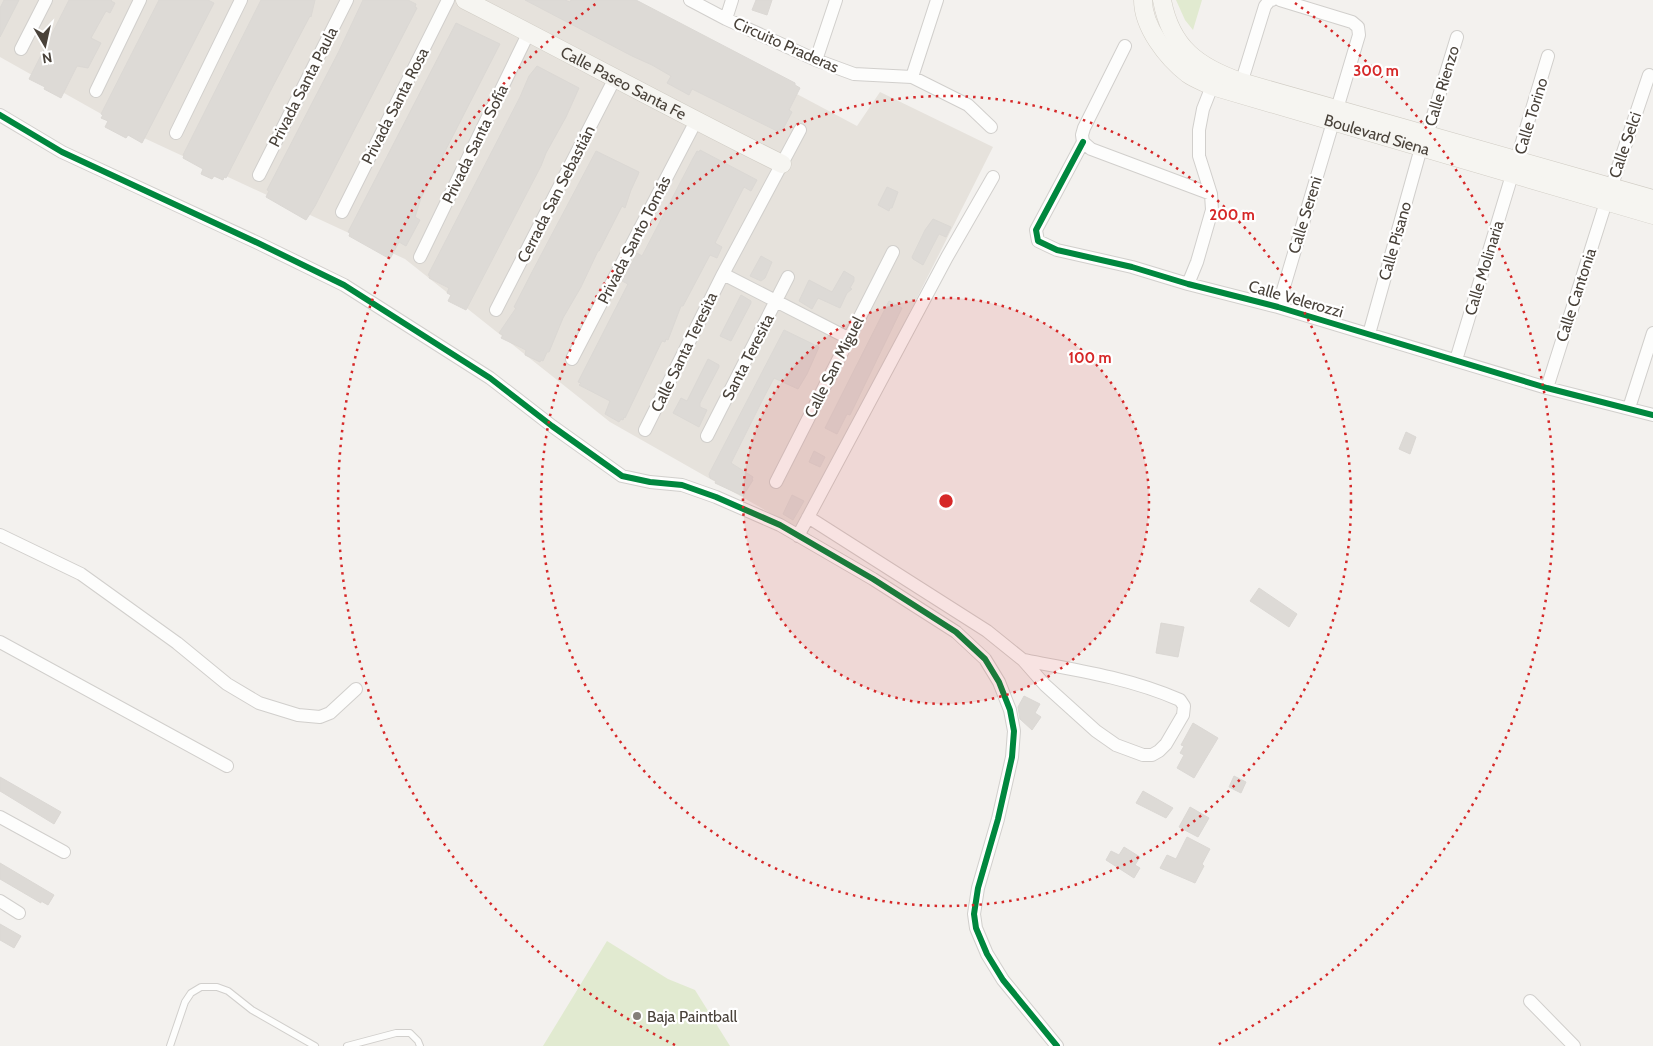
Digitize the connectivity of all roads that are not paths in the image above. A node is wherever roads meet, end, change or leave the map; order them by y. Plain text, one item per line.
1 (46, 0) edge
2 (140, 0) edge
3 (241, 0) edge
4 (348, 0) edge
5 (448, 0) edge
6 (465, 0) edge
7 (690, 0) edge
8 (732, 0) edge
9 (836, 0) edge
10 (937, 0) edge
11 (1143, 0) edge
12 (1162, 0) edge
13 (1271, 0) edge
14 (1280, 0) edge
15 (726, 19) junction
16 (529, 32) junction
17 (1457, 37) dead end
18 (1125, 46) dead end
19 (22, 50) dead end
20 (1548, 56) dead end
21 (816, 60) junction
22 (1649, 75) dead end
23 (912, 77) junction
24 (615, 78) junction
25 (1212, 86) junction
26 (1239, 89) junction
27 (96, 91) dead end
28 (0, 115) edge
29 (1334, 116) junction
30 (696, 121) junction
31 (991, 127) dead end
32 (800, 130) dead end
33 (176, 133) dead end
34 (1083, 142) junction
35 (1424, 142) junction
36 (782, 164) junction
37 (1515, 168) junction
38 (260, 175) dead end
39 (993, 177) dead end
40 (1211, 194) junction
41 (1609, 195) junction
42 (1653, 199) edge
43 (342, 212) dead end
44 (1653, 215) edge
45 (893, 252) dead end
46 (420, 256) dead end
47 (723, 274) junction
48 (788, 277) dead end
49 (1188, 284) junction
50 (776, 301) junction
51 (1278, 307) junction
52 (496, 310) dead end
53 (1653, 333) edge
54 (1369, 334) junction
55 (848, 338) junction
56 (572, 359) dead end
57 (1456, 360) junction
58 (1546, 388) junction
59 (1629, 408) junction
60 (1653, 415) edge
61 (645, 430) dead end
62 (706, 436) dead end
63 (776, 482) dead end
64 (808, 517) junction
65 (0, 536) edge
66 (798, 536) junction
67 (0, 642) edge
68 (1023, 660) junction
69 (356, 689) dead end
70 (227, 766) dead end
71 (0, 817) edge
72 (64, 852) dead end
73 (0, 901) edge
74 (19, 913) dead end
75 (1530, 1001) dead end
76 (170, 1046) edge
77 (315, 1046) edge
78 (347, 1046) edge
79 (420, 1046) edge
80 (1056, 1046) edge
81 (1574, 1046) edge

1 - 19 street
2 - 27 street
3 - 33 street
4 - 38 street, Privada Santa Paula
5 - 43 street, Privada Santa Rosa
6 - 16 street, Calle Paseo Santa Fe
7 - 15 street, Circuito Praderas
8 - 15 street
9 - 21 street
10 - 23 street
11 - 25 street, Boulevard Siena
12 - 26 street, Boulevard Siena
13 - 26 street
14 - 29 street, Calle Sereni
15 - 21 street, Circuito Praderas
16 - 24 street, Calle Paseo Santa Fe
16 - 46 street, Privada Santa Sofía
17 - 35 street, Calle Rienzo
18 - 34 street
20 - 37 street, Calle Torino
21 - 23 street, Circuito Praderas
22 - 41 street, Calle Selci
23 - 31 street, Circuito Praderas
24 - 30 street, Calle Paseo Santa Fe
24 - 52 street, Cerrada San Sebastián
25 - 26 street, Boulevard Siena
25 - 40 street
26 - 29 street, Boulevard Siena
28 - 66 street
29 - 35 street, Boulevard Siena
29 - 51 street, Calle Sereni
30 - 36 street, Calle Paseo Santa Fe
30 - 56 street, Privada Santo Tomás
32 - 36 street, Calle Santa Teresita
34 - 40 street
34 - 49 street, Calle Velerozzi
35 - 37 street, Boulevard Siena
35 - 54 street, Calle Pisano
36 - 47 street, Calle Santa Teresita
37 - 41 street, Boulevard Siena
37 - 57 street, Calle Molinaria
39 - 64 street
40 - 49 street
41 - 42 street, Boulevard Siena
41 - 44 street, Boulevard Siena
41 - 58 street, Calle Cantonia
45 - 55 street, Calle San Miguel
47 - 50 street, Calle Santa Teresita
47 - 61 street, Calle Santa Teresita
48 - 50 street, Santa Teresita
49 - 51 street, Calle Velerozzi
50 - 55 street, Calle Santa Teresita
50 - 62 street, Santa Teresita
51 - 54 street, Calle Velerozzi
53 - 59 street
54 - 57 street, Calle Velerozzi
55 - 63 street, Calle San Miguel
57 - 58 street, Calle Velerozzi
58 - 59 street, Calle Velerozzi
59 - 60 street, Calle Velerozzi
64 - 66 street
64 - 68 street
65 - 69 street
66 - 80 street
67 - 70 street
68 - 68 street
71 - 72 street
73 - 74 street
75 - 81 street
76 - 77 lane
78 - 79 lane

